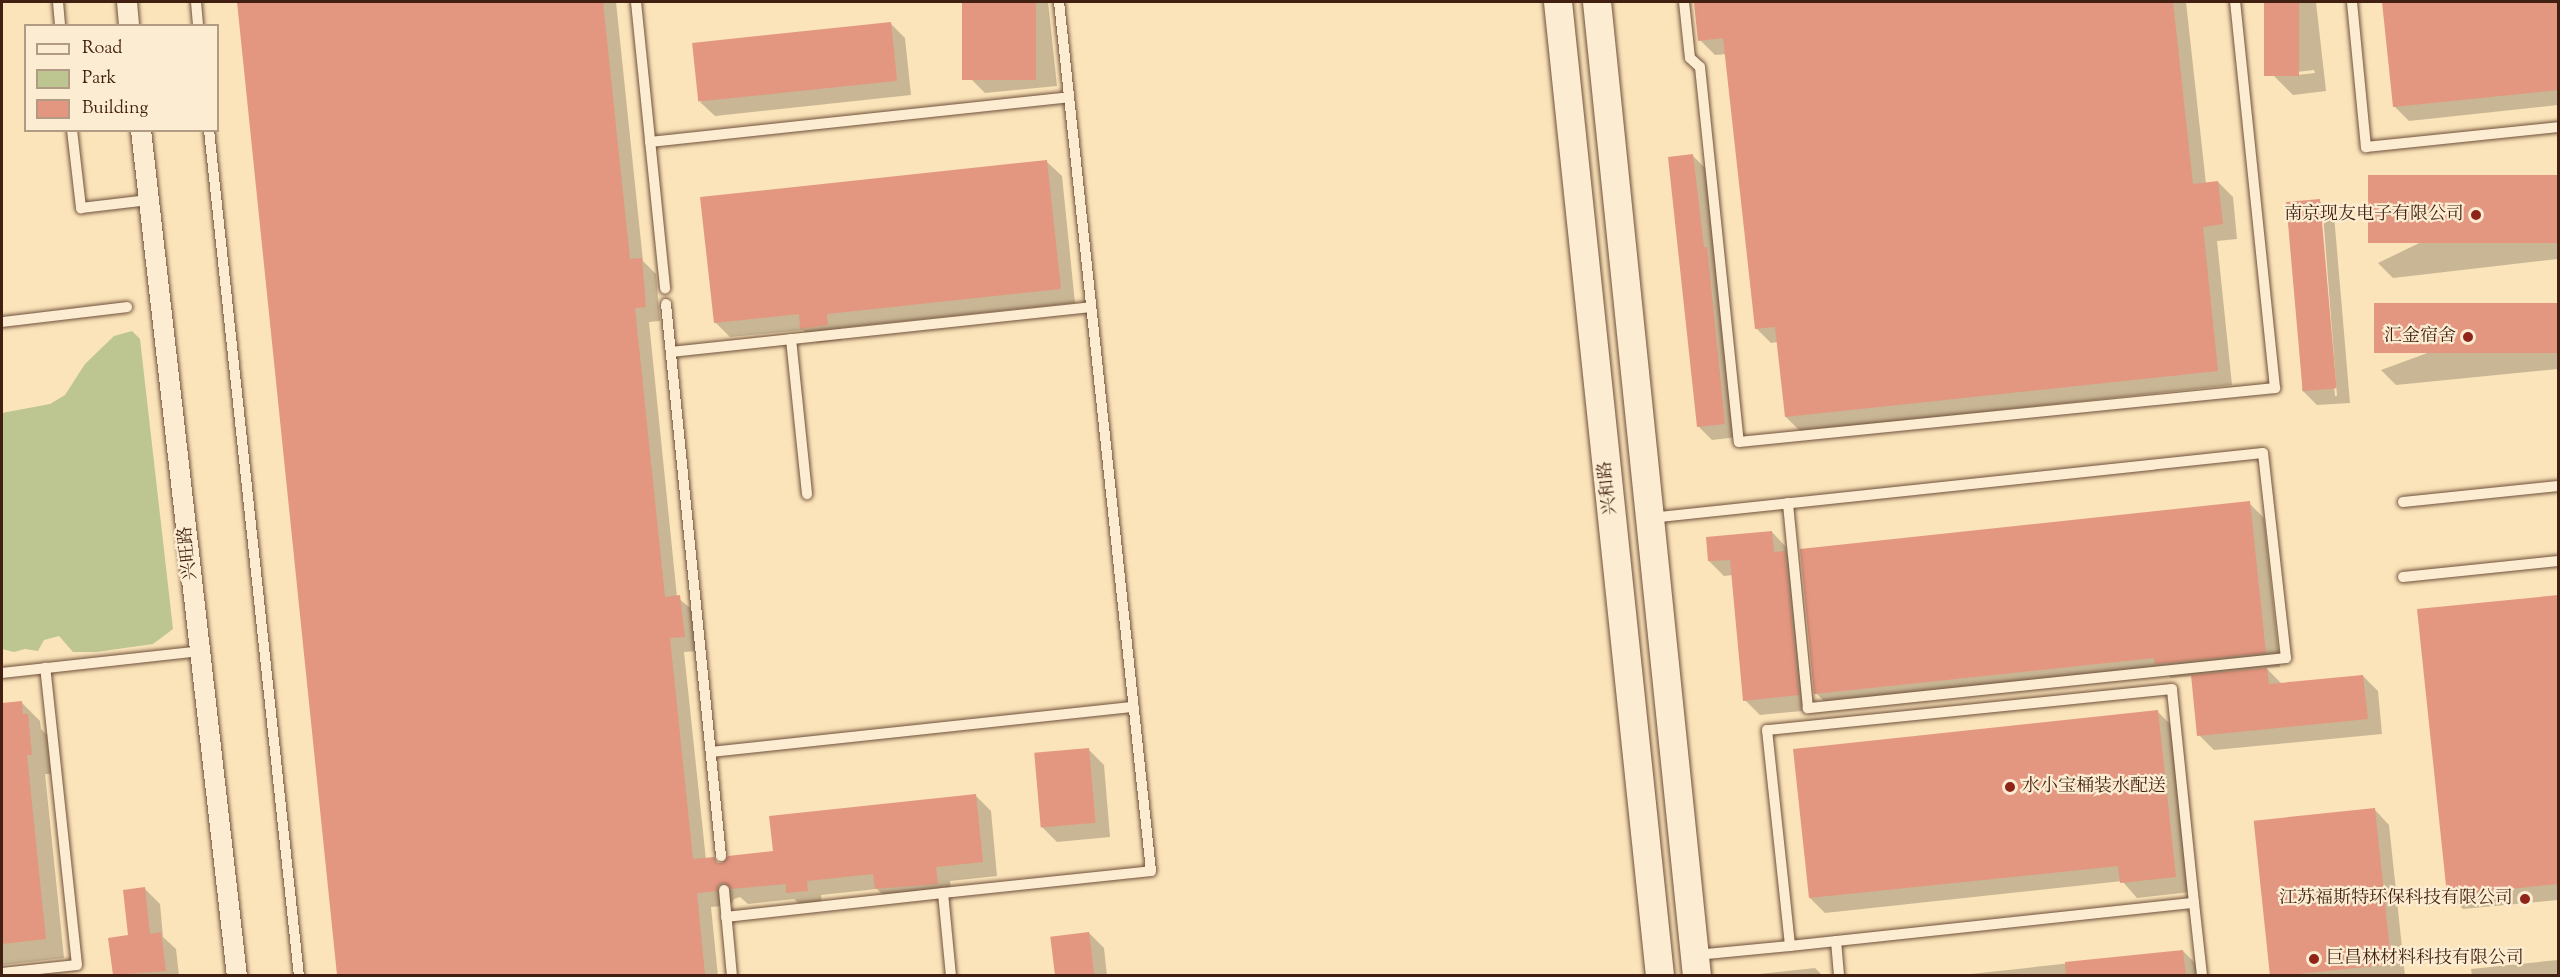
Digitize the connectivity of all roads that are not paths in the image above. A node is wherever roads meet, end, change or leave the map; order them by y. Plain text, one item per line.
1 (58, 2) edge
2 (126, 2) edge
3 (196, 2) edge
4 (636, 2) edge
5 (1059, 2) edge
6 (1558, 2) edge
7 (1597, 2) edge
8 (1684, 2) edge
9 (2235, 2) edge
10 (2352, 2) edge
11 (60, 24) edge
12 (129, 24) edge
13 (198, 24) edge
14 (1069, 97) junction
15 (2559, 128) edge
16 (72, 132) edge
17 (141, 132) edge
18 (209, 132) edge
19 (650, 142) junction
20 (149, 200) junction
21 (665, 289) dead end
22 (666, 304) dead end
23 (1091, 307) junction
24 (127, 308) dead end
25 (2, 322) edge
26 (790, 339) junction
27 (671, 352) junction
28 (2559, 486) edge
29 (807, 494) dead end
30 (2403, 502) dead end
31 (1788, 503) junction
32 (1650, 518) junction
33 (2559, 561) edge
34 (2403, 577) dead end
35 (200, 651) junction
36 (45, 668) junction
37 (2, 673) edge
38 (1134, 707) junction
39 (711, 752) junction
40 (721, 856) dead end
41 (723, 890) dead end
42 (943, 893) junction
43 (2194, 903) junction
44 (726, 917) junction
45 (1836, 941) junction
46 (1790, 946) junction
47 (1696, 965) edge
48 (2, 973) edge
49 (237, 975) edge
50 (299, 975) edge
51 (732, 975) edge
52 (951, 975) edge
53 (1660, 975) edge
54 (1839, 975) edge
55 (2202, 975) edge

1 - 11 lane
2 - 12 street
3 - 13 lane
4 - 19 lane
5 - 14 lane
6 - 53 main road, 兴和路
7 - 32 main road, 兴和路
8 - 9 lane
10 - 15 lane
14 - 19 lane
14 - 23 lane
16 - 20 lane
17 - 20 street, 兴旺路
18 - 50 lane
19 - 21 lane
20 - 35 street, 兴旺路
22 - 27 lane
23 - 26 lane
23 - 38 lane
24 - 25 lane
26 - 27 lane
26 - 29 lane
27 - 39 lane
28 - 30 lane
31 - 31 lane
31 - 32 lane
32 - 47 main road, 兴和路
33 - 34 lane
35 - 36 lane
35 - 49 street, 兴旺路
36 - 37 lane
36 - 48 lane
38 - 39 lane
38 - 42 lane
39 - 40 lane
41 - 44 lane
42 - 44 lane
42 - 52 lane
43 - 45 lane
43 - 46 lane
43 - 55 lane
44 - 51 lane
45 - 46 lane
45 - 54 lane
46 - 47 lane

